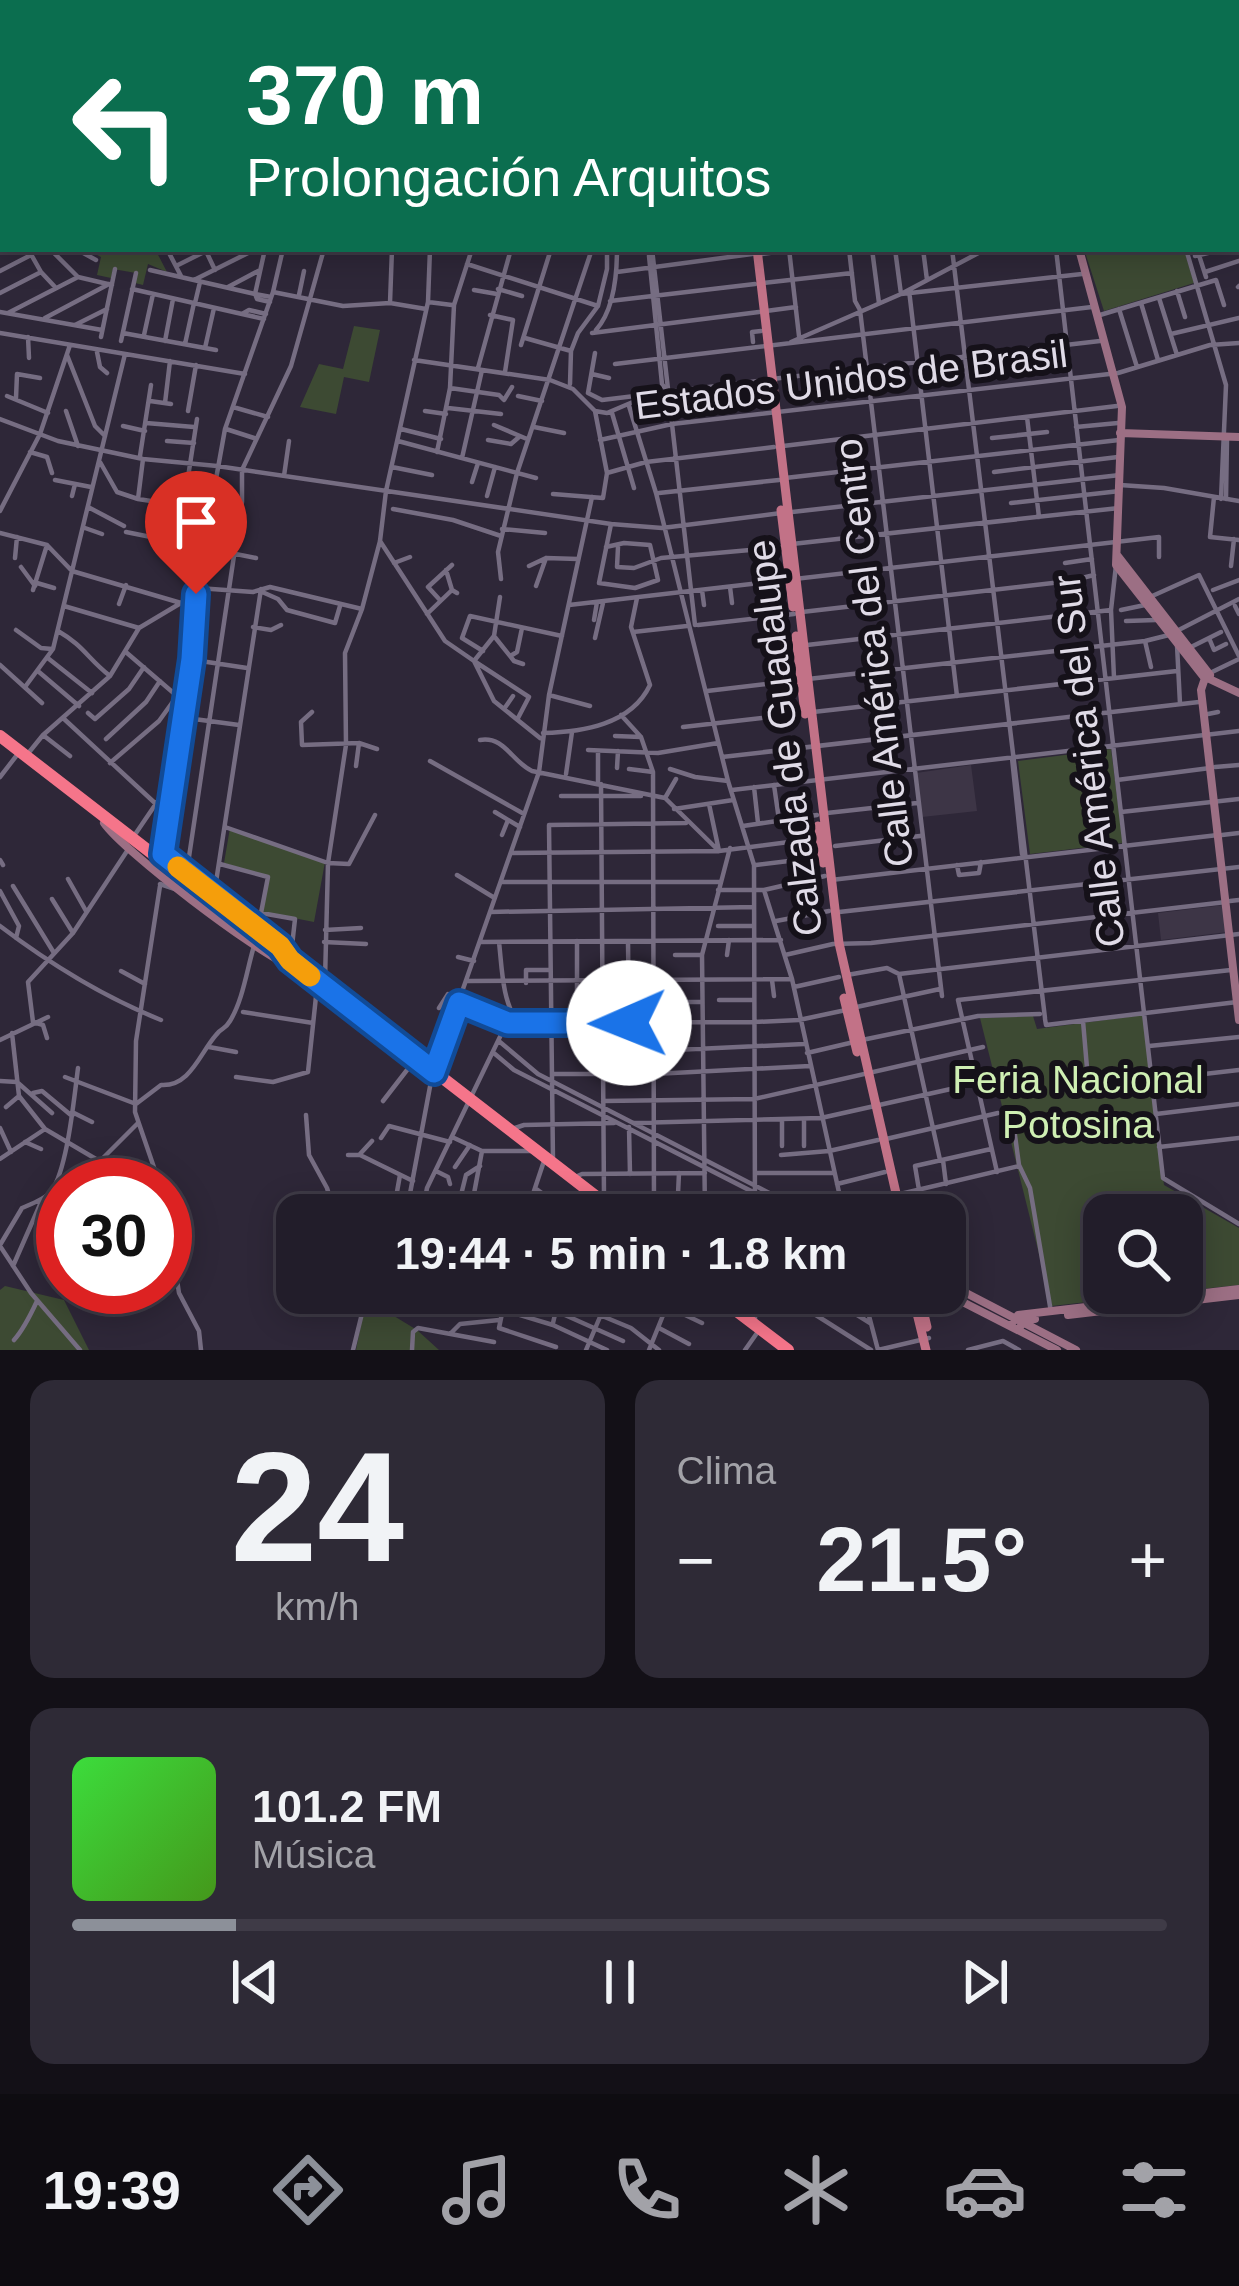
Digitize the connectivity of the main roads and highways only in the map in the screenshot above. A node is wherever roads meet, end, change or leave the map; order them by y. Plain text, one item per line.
1 (754, 252) edge
2 (1078, 252) edge
3 (1078, 252) edge
4 (762, 312) junction
5 (1095, 313) junction
6 (762, 345) junction
7 (1112, 374) junction
8 (1120, 431) junction
9 (1239, 435) edge
10 (1120, 481) junction
11 (1147, 601) junction
12 (797, 613) junction
13 (1172, 634) junction
14 (1207, 675) junction
15 (804, 680) junction
16 (1237, 692) edge
17 (1208, 735) junction
18 (0, 739) edge
19 (136, 844) junction
20 (1232, 901) edge
21 (1234, 935) edge
22 (289, 963) junction
23 (1236, 970) edge
24 (321, 987) junction
25 (1237, 1002) edge
26 (1239, 1020) edge
27 (433, 1074) junction
28 (470, 1102) junction
29 (881, 1140) junction
30 (549, 1162) junction
31 (587, 1194) edge
32 (593, 1194) edge
33 (892, 1194) edge
34 (895, 1194) edge
35 (1239, 1292) edge
36 (966, 1300) edge
37 (745, 1314) edge
38 (922, 1314) edge
39 (1016, 1324) junction
40 (928, 1344) edge
41 (1054, 1345) edge
42 (791, 1350) edge
43 (1076, 1350) edge

1 - 4 main road, Calzada de Guadalupe
2 - 5 main road
3 - 5 main road
4 - 6 main road, Calzada de Guadalupe
4 - 6 main road, Calzada de Guadalupe
5 - 7 main road
5 - 7 main road
6 - 12 main road, Calzada de Guadalupe
7 - 8 main road
7 - 8 main road
8 - 9 main road
8 - 10 main road
8 - 10 main road
10 - 11 main road
11 - 13 main road
11 - 13 main road
12 - 15 main road, Calzada de Guadalupe
12 - 15 main road, Calzada de Guadalupe
13 - 14 main road
13 - 14 main road
14 - 16 main road
14 - 17 main road
14 - 17 main road
15 - 29 main road, Calzada de Guadalupe
17 - 20 main road
18 - 19 highway
19 - 22 highway
19 - 22 main road
19 - 22 main road
20 - 21 main road
21 - 23 main road
22 - 24 highway
23 - 25 main road
24 - 27 highway
24 - 27 highway
25 - 26 main road
27 - 28 highway
28 - 30 highway
28 - 30 highway
29 - 33 main road, Calzada de Guadalupe
29 - 34 main road, Calzada de Guadalupe
30 - 31 highway
30 - 32 highway
35 - 39 main road
36 - 39 main road
37 - 42 highway
38 - 40 main road
39 - 41 main road
41 - 43 main road

